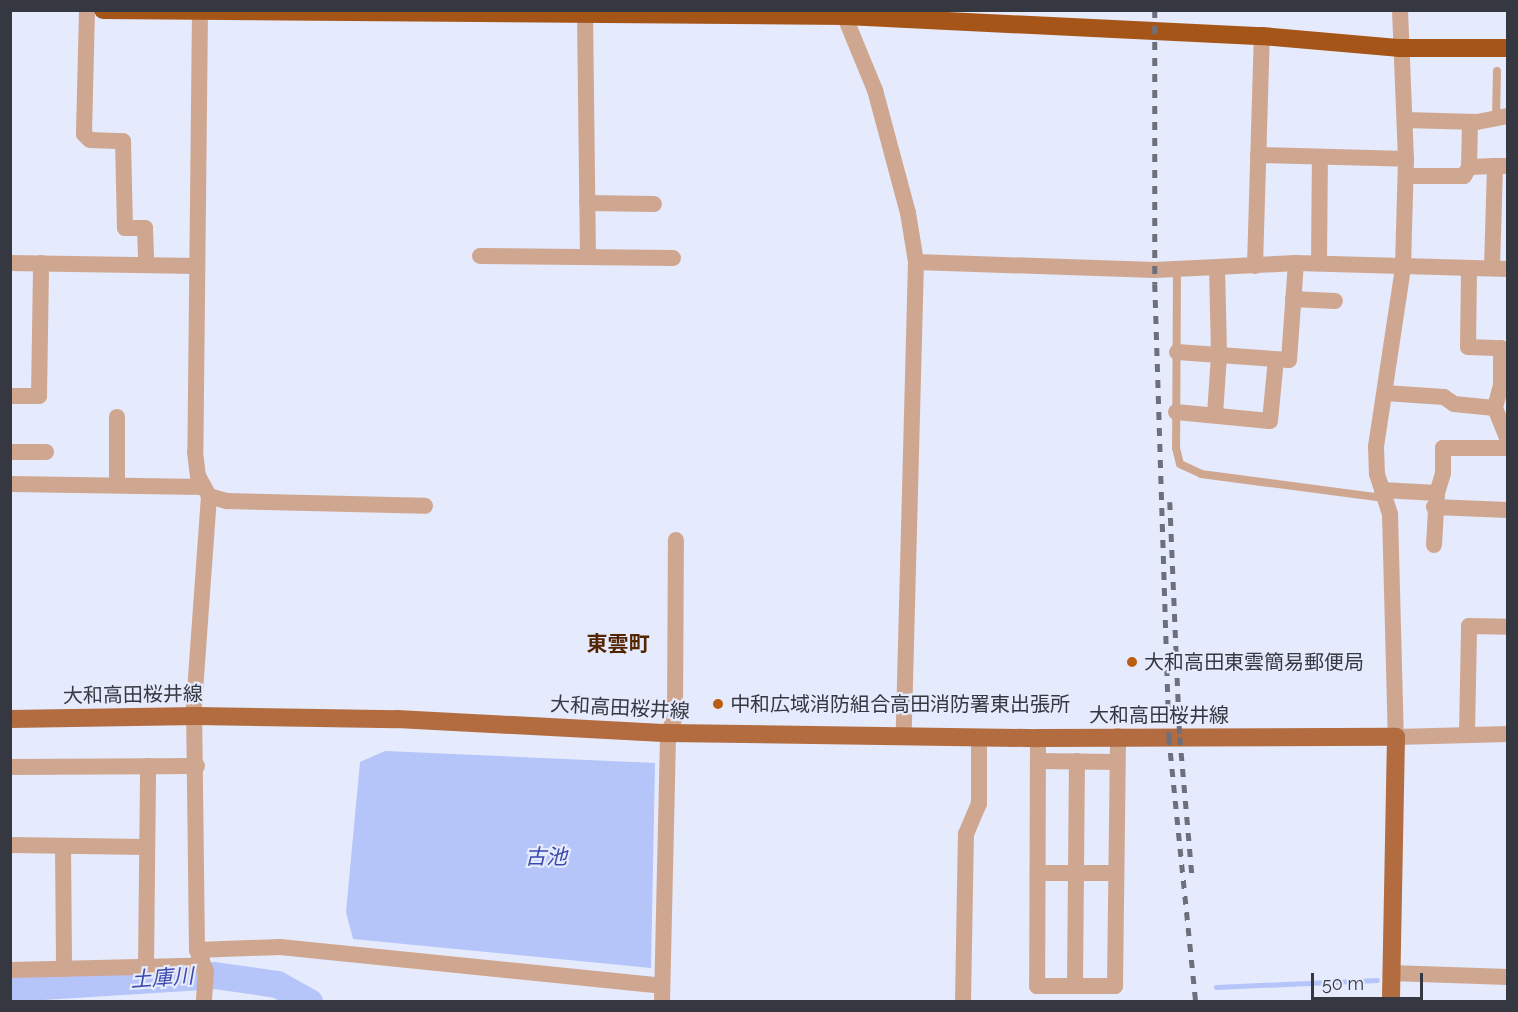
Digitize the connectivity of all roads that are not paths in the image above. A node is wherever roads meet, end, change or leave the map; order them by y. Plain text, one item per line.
1 (87, 10) edge
2 (103, 10) edge
3 (1400, 10) edge
4 (200, 11) edge
5 (585, 13) junction
6 (844, 13) edge
7 (1262, 36) junction
8 (1400, 48) junction
9 (1508, 48) edge
10 (1497, 71) dead end
11 (1502, 117) edge
12 (1405, 120) junction
13 (1470, 122) junction
14 (1258, 155) junction
15 (1320, 157) junction
16 (1501, 166) edge
17 (1406, 167) junction
18 (1469, 167) junction
19 (587, 203) junction
20 (654, 204) dead end
21 (480, 256) dead end
22 (588, 257) junction
23 (673, 258) dead end
24 (916, 262) junction
25 (10, 263) edge
26 (41, 263) junction
27 (1296, 263) junction
28 (1319, 263) junction
29 (146, 265) junction
30 (197, 266) junction
31 (1256, 266) junction
32 (1217, 268) junction
33 (1403, 268) junction
34 (1469, 268) junction
35 (1500, 268) edge
36 (1177, 269) junction
37 (1293, 299) junction
38 (1335, 302) dead end
39 (1177, 352) junction
40 (1219, 354) junction
41 (1276, 359) junction
42 (1504, 385) edge
43 (1385, 393) junction
44 (10, 396) edge
45 (1495, 408) junction
46 (1176, 412) junction
47 (1215, 415) junction
48 (117, 417) dead end
49 (1508, 440) edge
50 (1508, 448) edge
51 (10, 452) edge
52 (46, 452) dead end
53 (10, 484) edge
54 (117, 484) junction
55 (206, 492) junction
56 (1383, 494) junction
57 (1435, 500) junction
58 (425, 506) dead end
59 (1508, 510) edge
60 (676, 540) dead end
61 (1434, 545) dead end
62 (1508, 627) edge
63 (197, 716) junction
64 (10, 719) edge
65 (668, 733) junction
66 (1467, 734) junction
67 (1508, 734) edge
68 (904, 736) junction
69 (1118, 736) junction
70 (979, 737) junction
71 (1396, 737) junction
72 (1038, 738) junction
73 (1038, 761) junction
74 (1077, 761) junction
75 (1117, 762) junction
76 (10, 766) edge
77 (148, 766) junction
78 (197, 766) junction
79 (10, 845) edge
80 (63, 846) junction
81 (147, 847) junction
82 (1038, 873) junction
83 (1076, 873) junction
84 (1116, 873) junction
85 (202, 960) junction
86 (146, 968) junction
87 (64, 969) junction
88 (10, 970) edge
89 (1391, 973) junction
90 (1508, 977) edge
91 (1075, 986) junction
92 (663, 994) edge
93 (204, 1002) edge
94 (963, 1002) edge
95 (1391, 1002) edge

1 - 29 street
2 - 4 highway
3 - 8 street
4 - 5 highway
4 - 30 street
5 - 6 highway
5 - 19 street
6 - 7 highway
6 - 24 street
7 - 8 highway
7 - 14 street
8 - 9 highway
8 - 12 street
10 - 11 lane
11 - 13 street
12 - 13 street
12 - 17 street
13 - 18 street
14 - 15 street
14 - 31 street
15 - 17 street
15 - 28 street
16 - 18 street
16 - 35 street
17 - 18 street
17 - 33 street
19 - 20 street
19 - 22 street
21 - 22 street
22 - 23 street
24 - 36 street
24 - 68 street
25 - 26 street
26 - 29 street
26 - 44 street
27 - 28 street
27 - 31 street
27 - 37 street
28 - 33 street
29 - 30 street
30 - 55 street
31 - 32 street
32 - 36 street
32 - 40 street
33 - 34 street
33 - 43 street
34 - 35 street
34 - 42 street
36 - 39 lane
37 - 38 street
37 - 41 street
39 - 40 street
39 - 46 lane
40 - 41 street
40 - 47 street
41 - 47 street
42 - 45 street
43 - 45 street
43 - 56 street
45 - 49 street
46 - 47 street
46 - 56 lane
48 - 54 street
50 - 57 street
51 - 52 street
53 - 54 street
54 - 55 street
55 - 58 street
55 - 63 street
56 - 57 street
56 - 71 street
57 - 59 street
57 - 61 street
60 - 65 street
62 - 66 street
63 - 64 main road, 大和高田桜井線
63 - 65 main road, 大和高田桜井線
63 - 78 street
65 - 68 main road, 大和高田桜井線
65 - 92 street
66 - 67 street
66 - 71 street
68 - 70 main road, 大和高田桜井線
69 - 71 main road, 大和高田桜井線
69 - 72 main road, 大和高田桜井線
69 - 75 street
70 - 72 main road, 大和高田桜井線
70 - 94 street
71 - 89 main road
72 - 73 street
73 - 74 street
73 - 82 street
74 - 75 street
74 - 83 street
75 - 84 street
76 - 77 street
77 - 78 street
77 - 81 street
78 - 85 street
79 - 80 street
80 - 81 street
80 - 87 street
81 - 86 street
82 - 83 street
82 - 91 street
83 - 84 street
83 - 91 street
84 - 91 street
85 - 86 street
85 - 92 street
85 - 93 street
86 - 87 street
87 - 88 street
89 - 90 street
89 - 95 main road

